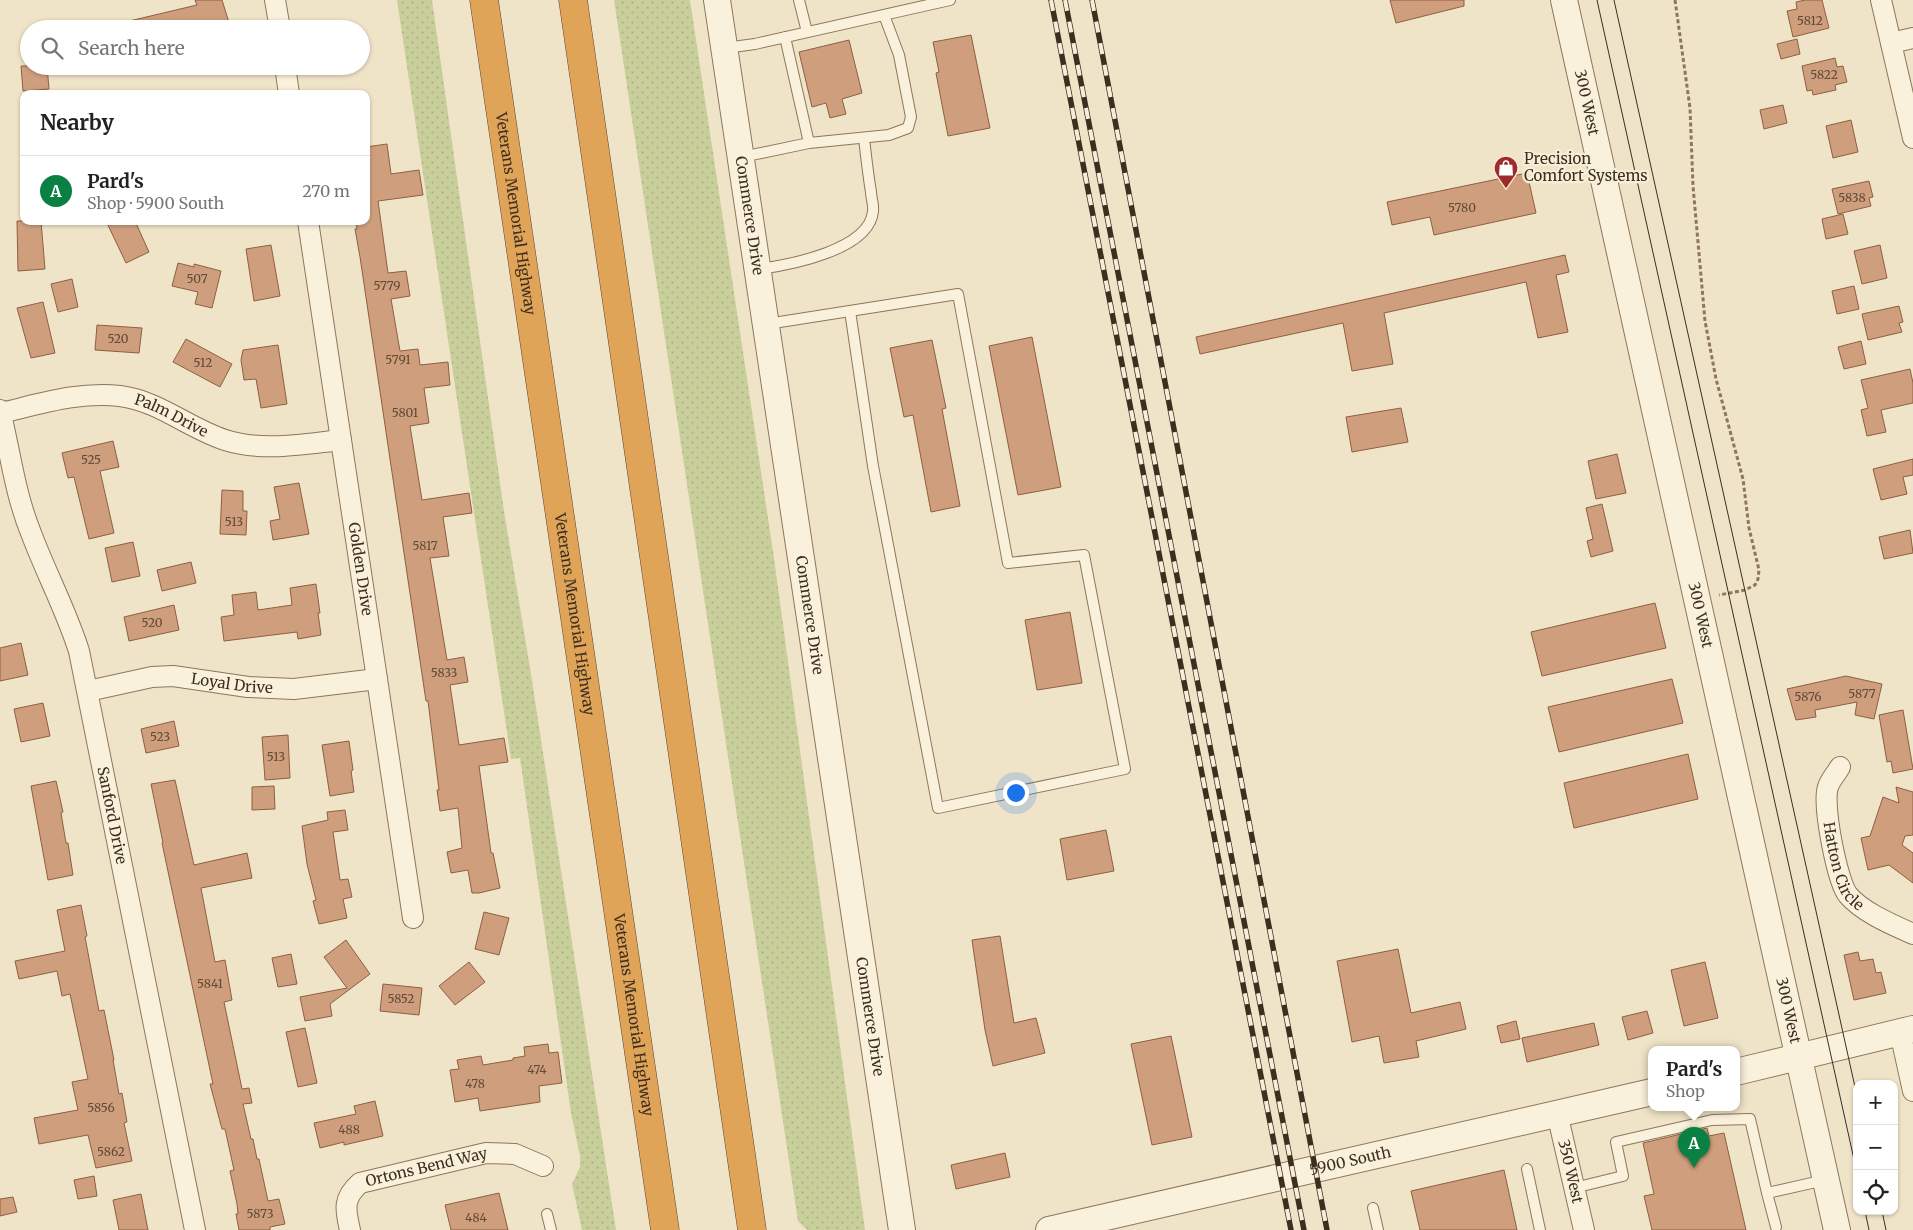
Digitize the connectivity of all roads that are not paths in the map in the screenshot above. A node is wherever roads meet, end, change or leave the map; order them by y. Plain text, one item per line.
1 (275, 0) edge
2 (484, 0) edge
3 (573, 0) edge
4 (717, 0) edge
5 (799, 0) edge
6 (950, 0) edge
7 (1564, 0) edge
8 (1881, 0) edge
9 (884, 15) junction
10 (278, 20) edge
11 (807, 32) junction
12 (785, 37) junction
13 (1913, 38) edge
14 (1891, 43) junction
15 (724, 48) junction
16 (286, 75) edge
17 (288, 90) edge
18 (864, 138) junction
19 (1913, 138) edge
20 (809, 143) junction
21 (741, 157) junction
22 (309, 225) edge
23 (758, 269) junction
24 (850, 311) junction
25 (766, 324) junction
26 (0, 412) edge
27 (341, 440) junction
28 (376, 679) junction
29 (88, 691) junction
30 (1840, 767) dead end
31 (413, 918) dead end
32 (1913, 934) edge
33 (1907, 1031) edge
34 (1798, 1057) junction
35 (1740, 1071) edge
36 (1913, 1091) edge
37 (1648, 1093) edge
38 (1557, 1113) junction
39 (542, 1166) dead end
40 (1527, 1170) dead end
41 (1826, 1180) junction
42 (1574, 1188) junction
43 (1767, 1193) junction
44 (1373, 1208) dead end
45 (547, 1214) dead end
46 (1776, 1226) dead end
47 (751, 1228) edge
48 (195, 1230) edge
49 (350, 1230) edge
50 (551, 1230) edge
51 (666, 1230) edge
52 (902, 1230) edge
53 (1049, 1230) edge
54 (1378, 1230) edge
55 (1540, 1230) edge
56 (1584, 1230) edge
57 (1837, 1230) edge

1 - 10 street
2 - 51 highway, Veterans Memorial Highway
3 - 47 highway
4 - 15 street, Commerce Drive
5 - 11 lane
6 - 9 lane
7 - 34 street, 300 West
8 - 14 street
9 - 11 lane
9 - 18 lane
11 - 12 lane
12 - 15 lane
12 - 20 lane
13 - 14 street
14 - 19 street
15 - 21 street, Commerce Drive
16 - 17 street
18 - 20 lane
18 - 23 lane
20 - 21 lane
21 - 23 street, Commerce Drive
22 - 27 street, Golden Drive
23 - 25 street, Commerce Drive
24 - 24 lane
24 - 25 lane
25 - 52 street, Commerce Drive
26 - 27 street, Palm Drive
26 - 29 street, Sanford Drive
27 - 28 street, Golden Drive
28 - 29 street, Loyal Drive
28 - 31 street, Golden Drive
29 - 48 street, Sanford Drive
30 - 32 street, Hatton Circle
33 - 34 street
33 - 36 street
34 - 35 street
34 - 41 street, 300 West
37 - 38 street, 5900 South
38 - 42 street, 350 West
38 - 53 street, 5900 South
39 - 49 street, Ortons Bend Way
40 - 55 lane
41 - 43 lane
41 - 57 street, 300 West
42 - 43 lane
42 - 56 street, 350 West
43 - 46 lane
44 - 54 lane
45 - 50 lane

